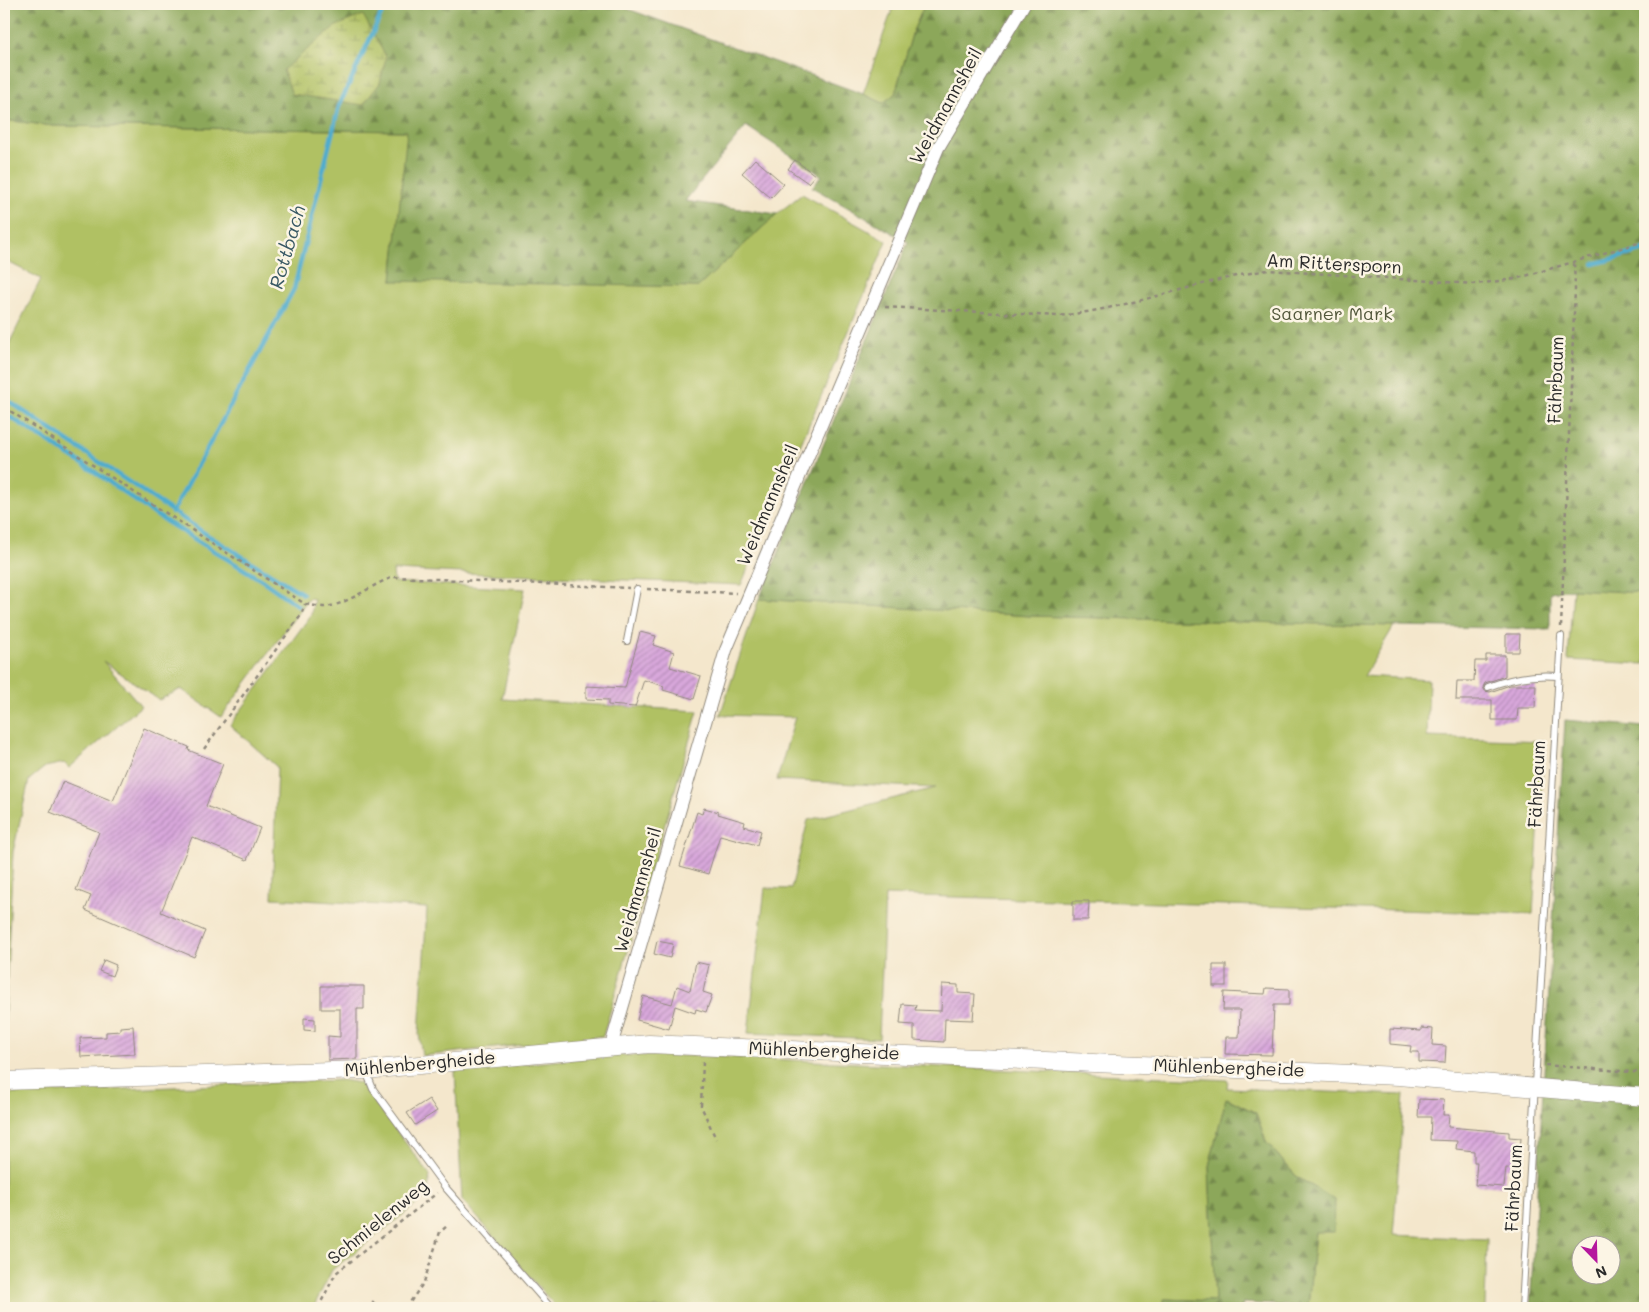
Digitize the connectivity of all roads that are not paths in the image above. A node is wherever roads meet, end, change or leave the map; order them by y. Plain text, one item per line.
1 (1024, 4) edge
2 (637, 589) road end
3 (1561, 636) road end
4 (627, 641) dead end
5 (1558, 676) junction
6 (1488, 687) dead end
7 (611, 1046) junction
8 (365, 1070) junction
9 (4, 1081) edge
10 (1535, 1087) junction
11 (1645, 1096) edge
12 (550, 1308) edge
13 (1522, 1308) edge

1 - 7 street, Weidmannsheil
2 - 4 lane
3 - 5 lane, Fährbaum
5 - 6 lane
5 - 10 lane, Fährbaum
7 - 8 street, Mühlenbergheide
7 - 10 street, Mühlenbergheide
8 - 9 street, Mühlenbergheide
8 - 12 lane, Schmielenweg
10 - 11 street, Mühlenbergheide
10 - 13 lane, Fährbaum

